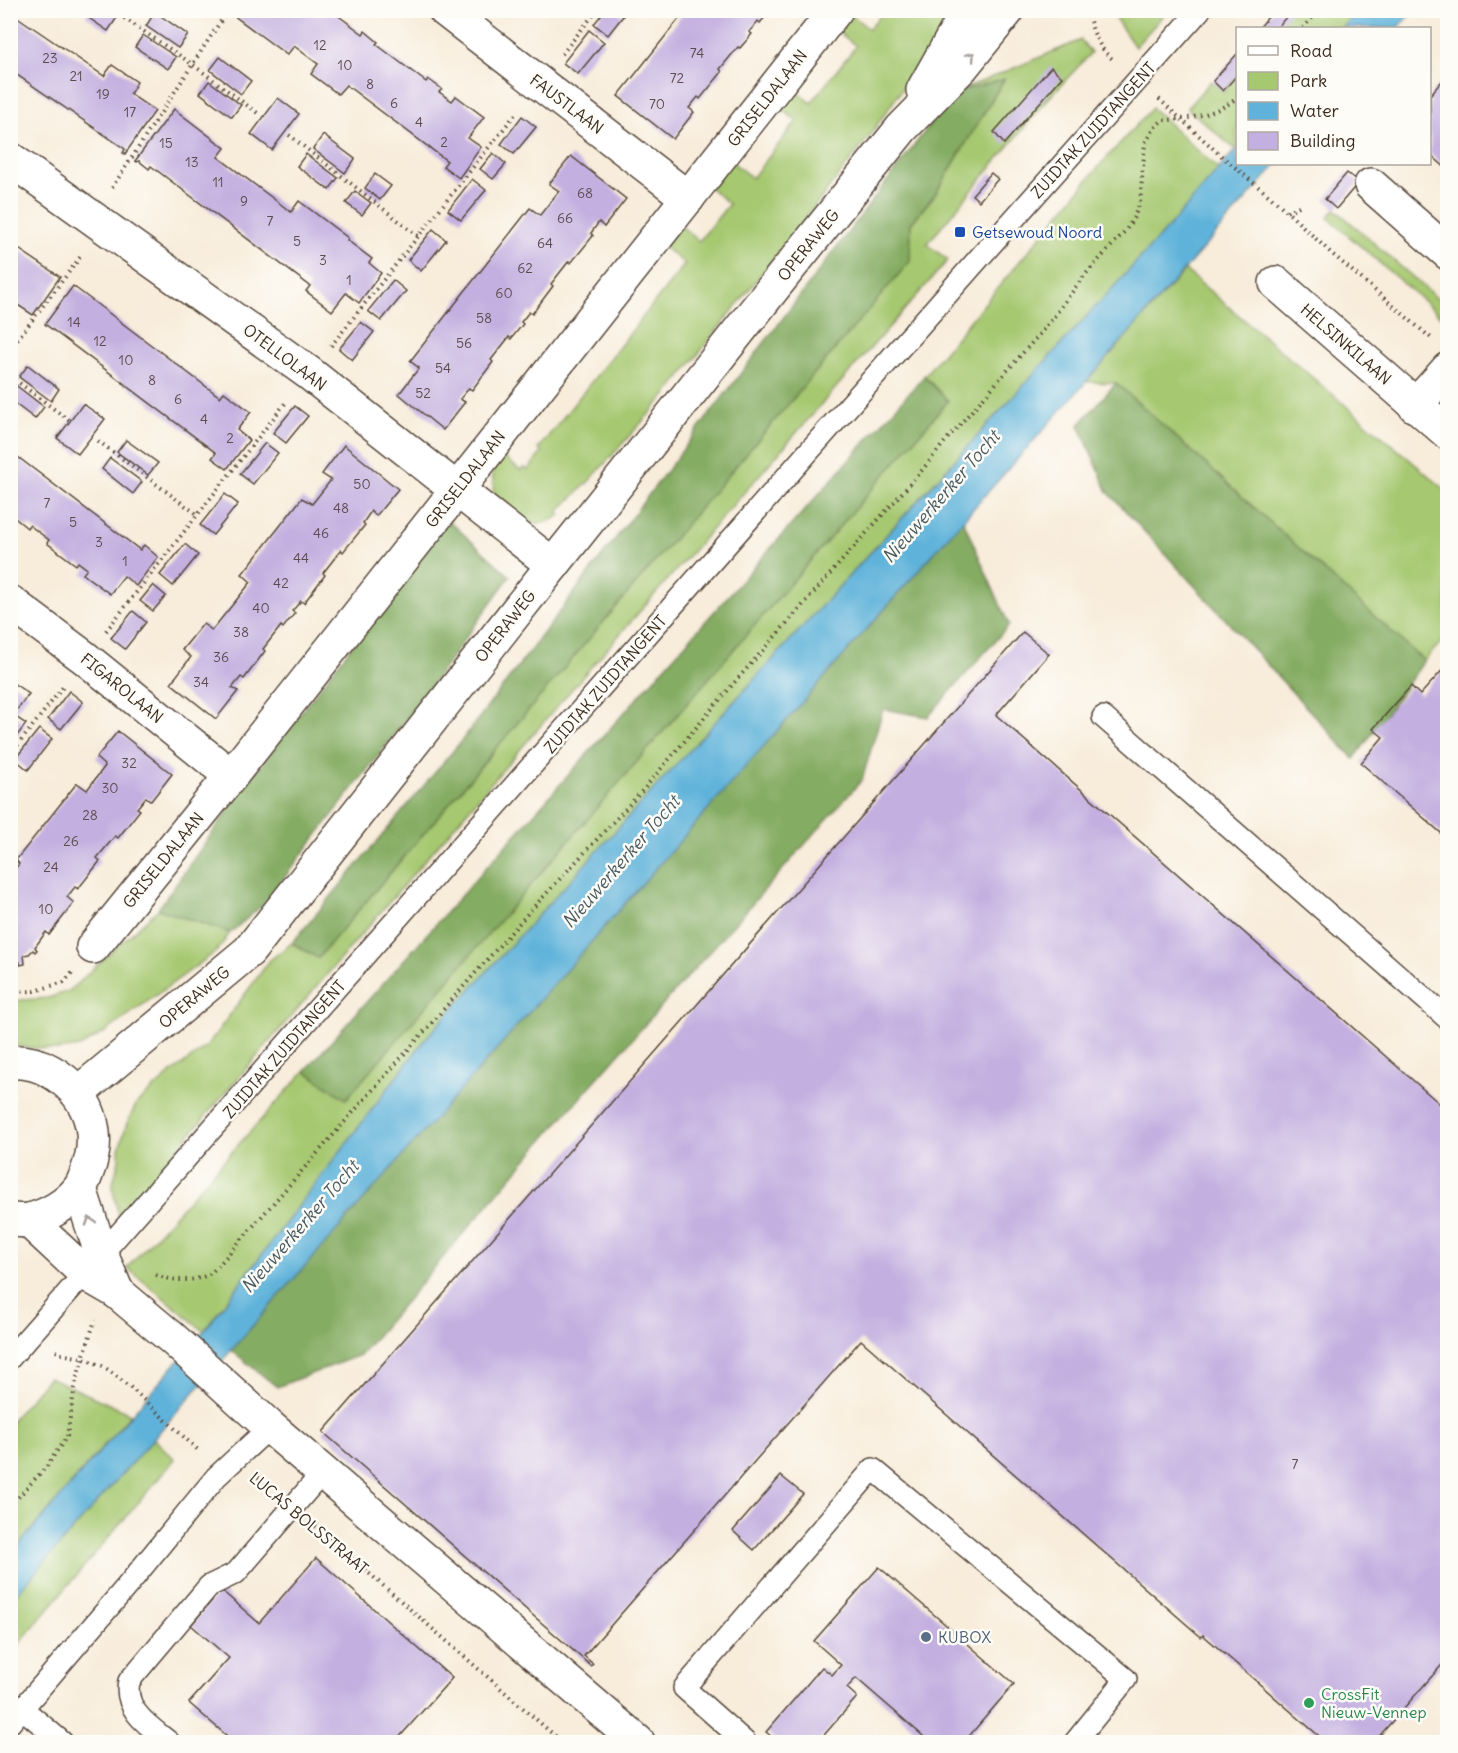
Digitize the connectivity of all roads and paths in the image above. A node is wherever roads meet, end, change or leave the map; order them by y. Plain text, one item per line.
1 (228, 10) edge
2 (445, 10) edge
3 (597, 10) edge
4 (836, 10) edge
5 (971, 10) edge
6 (1008, 10) edge
7 (1200, 10) edge
8 (1319, 10) edge
9 (124, 18) dead end
10 (1304, 27) edge
11 (192, 64) junction
12 (540, 83) junction
13 (1236, 98) edge
14 (260, 115) dead end
15 (902, 128) junction
16 (289, 135) dead end
17 (1218, 153) dead end
18 (10, 159) edge
19 (1371, 185) dead end
20 (688, 198) junction
21 (1303, 204) dead end
22 (1287, 212) junction
23 (98, 221) junction
24 (418, 236) junction
25 (1448, 253) edge
26 (1276, 283) dead end
27 (10, 349) edge
28 (1443, 356) edge
29 (309, 374) junction
30 (10, 376) edge
31 (1415, 406) junction
32 (70, 421) dead end
33 (1448, 434) edge
34 (98, 441) dead end
35 (457, 489) junction
36 (198, 515) junction
37 (553, 565) junction
38 (10, 602) edge
39 (85, 658) junction
40 (1103, 717) dead end
41 (10, 755) edge
42 (231, 776) junction
43 (93, 947) joint
44 (10, 992) edge
45 (1448, 1019) edge
46 (10, 1062) edge
47 (78, 1093) junction
48 (80, 1189) junction
49 (19, 1220) edge
50 (94, 1265) junction
51 (117, 1292) junction
52 (34, 1332) junction
53 (10, 1358) edge
54 (82, 1358) junction
55 (270, 1427) junction
56 (228, 1466) junction
57 (323, 1472) junction
58 (10, 1506) edge
59 (293, 1507) junction
60 (17, 1716) edge
61 (62, 1743) edge
62 (169, 1743) edge
63 (562, 1743) edge
64 (638, 1743) edge
65 (746, 1743) edge
66 (1075, 1743) edge

1 - 11 path
2 - 12 street, FAUSTLAAN
3 - 12 path
4 - 20 street, GRISELDALAAN
5 - 15 street, OPERAWEG
15 -> 6 street, OPERAWEG
7 - 50 lane, ZUIDTAK ZUIDTANGENT
8 - 10 path
9 - 11 path
11 - 14 path
11 - 23 path
12 - 20 street, FAUSTLAAN
12 - 24 path
13 - 51 path
15 - 37 street, OPERAWEG
16 - 24 path
17 - 22 path
18 - 23 street, OTELLOLAAN
19 - 25 street
20 - 35 street, GRISELDALAAN
21 - 22 path
22 - 28 path
23 - 27 path
23 - 29 street, OTELLOLAAN
24 - 29 path
26 - 31 street, HELSINKILAAN
28 - 31 street
29 - 35 street, OTELLOLAAN
29 - 36 path
30 - 32 path
31 - 33 street, HELSINKILAAN
34 - 36 path
35 - 37 street, OTELLOLAAN
35 - 42 street, GRISELDALAAN
36 - 39 path
37 - 47 street, OPERAWEG
38 - 39 street, FIGAROLAAN
39 - 41 path
39 - 42 street, FIGAROLAAN
40 - 45 lane
42 - 43 street, GRISELDALAAN
43 - 44 path
46 - 47 street
47 - 48 street
48 - 49 street
50 -> 48 street
49 - 50 street
50 - 51 street
50 - 52 lane, ZUIDTAK ZUIDTANGENT
51 - 54 path
51 - 55 street
52 - 53 lane, ZUIDTAK ZUIDTANGENT
52 - 54 path, LUCAS BOLSSTRAAT
54 - 56 path, LUCAS BOLSSTRAAT
54 - 58 path
55 - 56 lane
55 - 57 street
56 - 59 path, LUCAS BOLSSTRAAT
56 - 60 lane
57 - 59 lane
57 - 64 street
59 - 62 lane
59 - 63 path, LUCAS BOLSSTRAAT
60 - 61 lane
65 - 66 lane

